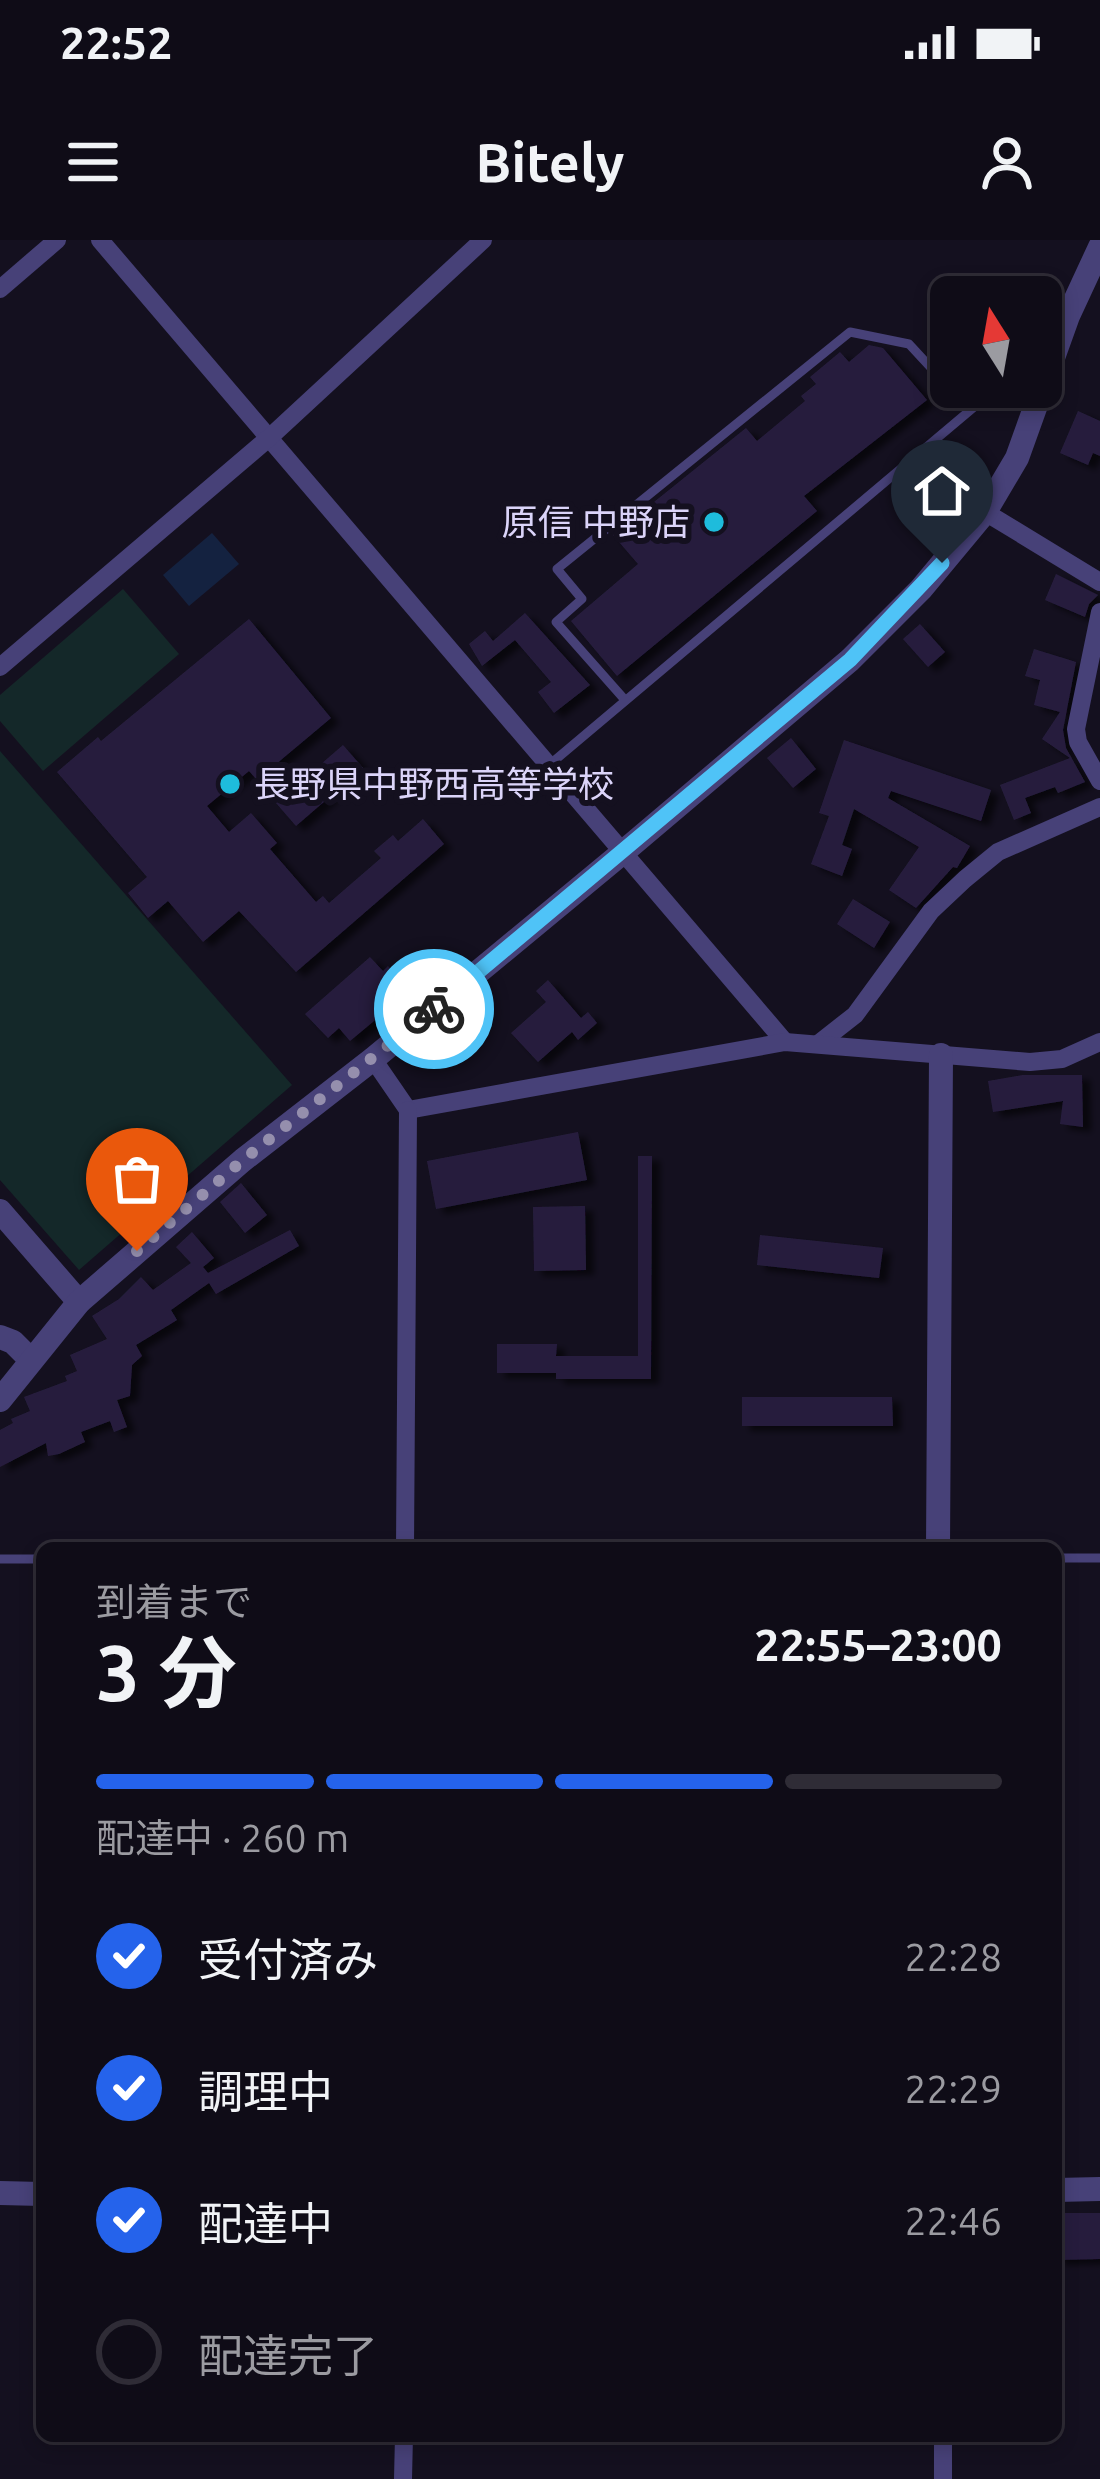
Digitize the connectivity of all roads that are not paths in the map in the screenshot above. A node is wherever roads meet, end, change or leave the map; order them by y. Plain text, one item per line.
1 (57, 240) edge
2 (100, 240) edge
3 (483, 240) edge
4 (1100, 247) edge
5 (0, 289) edge
6 (1062, 334) edge
7 (972, 408) edge
8 (1036, 408) edge
9 (970, 410) junction
10 (270, 437) junction
11 (985, 512) junction
12 (1100, 582) edge
13 (1100, 612) edge
14 (0, 667) edge
15 (625, 700) junction
16 (548, 766) junction
17 (1100, 782) edge
18 (1100, 807) edge
19 (622, 853) junction
20 (785, 1042) junction
21 (1100, 1042) edge
22 (818, 1044) junction
23 (941, 1055) junction
24 (373, 1059) junction
25 (408, 1110) junction
26 (0, 1211) edge
27 (79, 1302) junction
28 (0, 1337) edge
29 (31, 1360) junction
30 (0, 1400) edge
31 (405, 1542) edge
32 (938, 1542) edge
33 (0, 1558) edge
34 (36, 1558) edge
35 (1062, 1558) edge
36 (1100, 1558) edge
37 (1100, 2189) edge
38 (1062, 2190) edge
39 (0, 2193) edge
40 (36, 2194) edge
41 (404, 2442) edge
42 (943, 2442) edge
43 (403, 2479) edge
44 (943, 2479) edge

1 - 5 street
2 - 10 street
3 - 10 street
4 - 6 street
7 - 9 lane
8 - 11 street
9 - 15 lane
9 - 15 lane
10 - 14 street
10 - 16 street
11 - 12 street
11 - 19 street
13 - 17 street
15 - 16 lane
16 - 19 street
18 - 22 street
19 - 20 street
19 - 24 street
20 - 22 street
20 - 25 street
21 - 23 street
22 - 23 street
23 - 32 street
24 - 25 street
24 - 27 street
25 - 31 street
26 - 27 street
27 - 29 street
28 - 29 street
29 - 30 street
33 - 34 lane
35 - 36 lane
37 - 38 street
39 - 40 street
41 - 43 street
42 - 44 street

